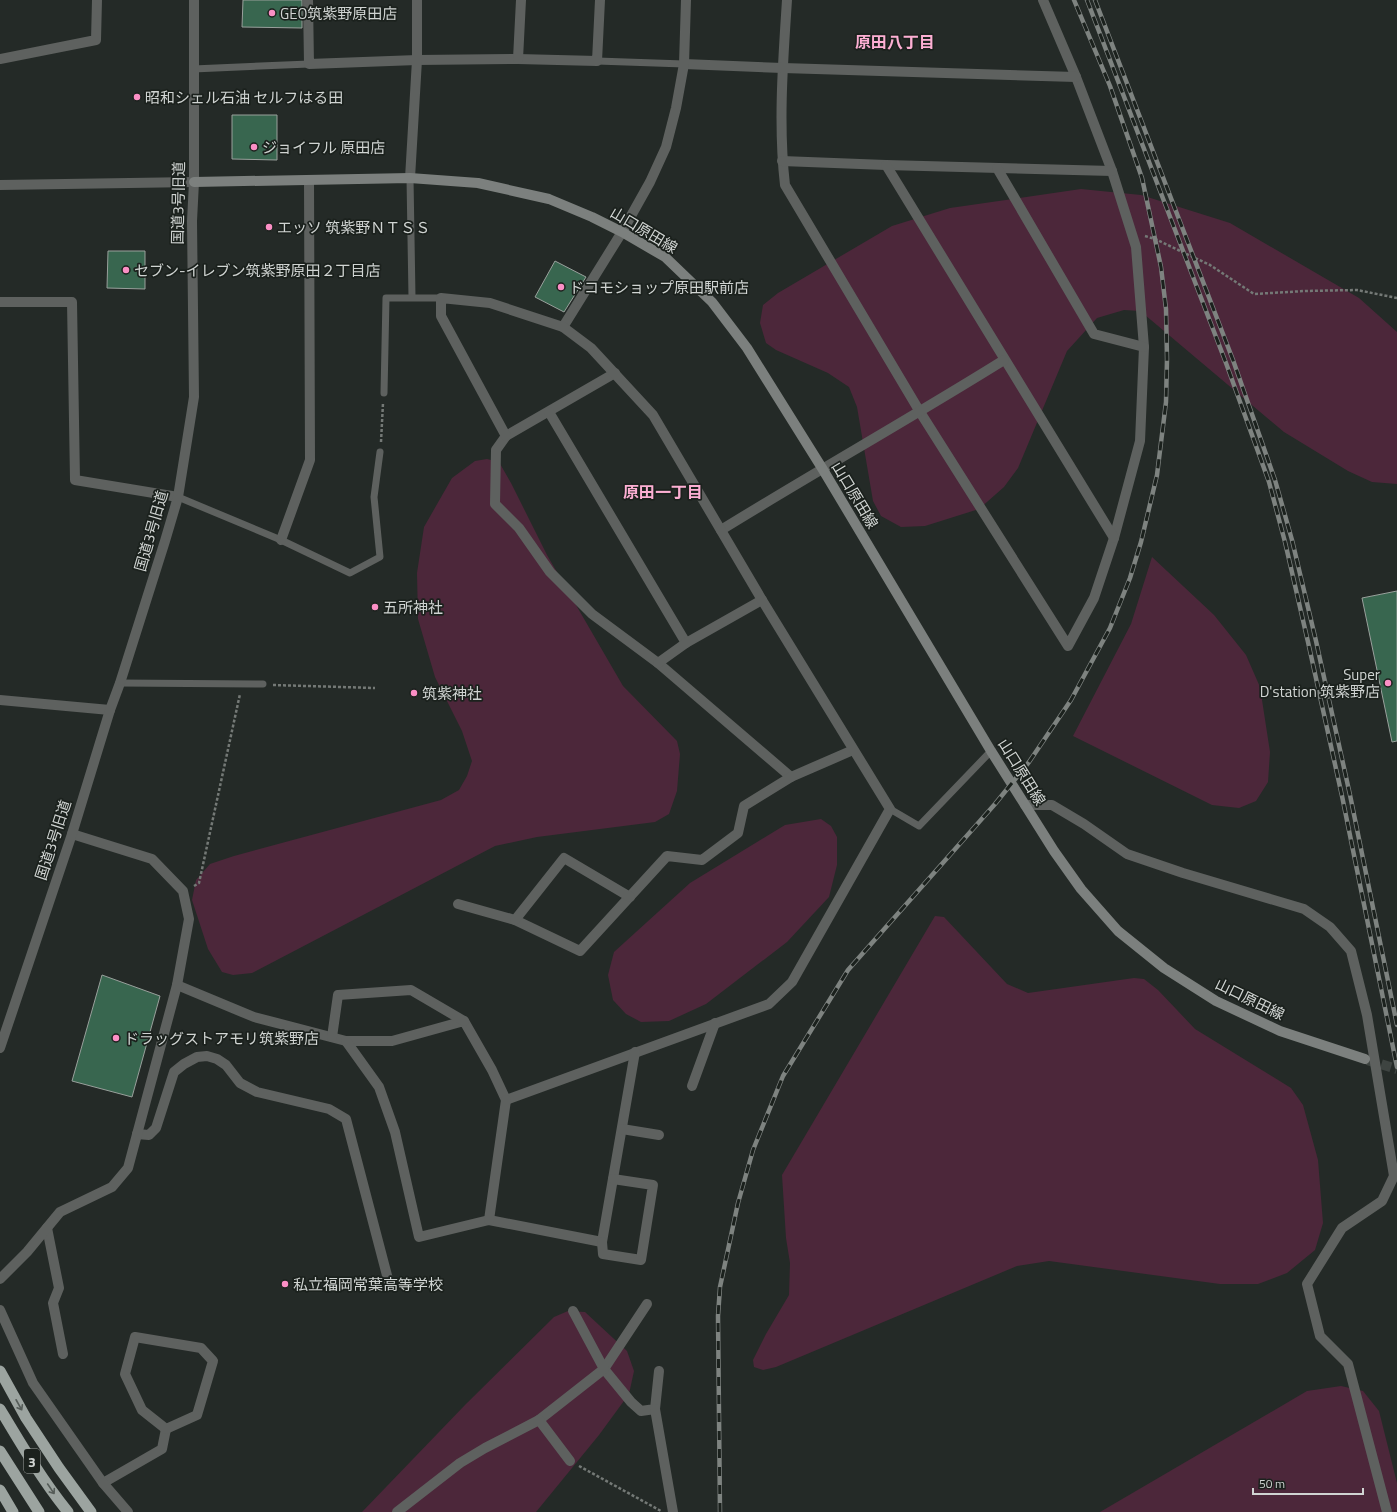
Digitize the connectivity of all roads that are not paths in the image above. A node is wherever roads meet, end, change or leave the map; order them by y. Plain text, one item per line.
1 (97, 0) edge
2 (194, 0) edge
3 (308, 0) edge
4 (417, 0) edge
5 (521, 0) edge
6 (600, 0) edge
7 (686, 0) edge
8 (787, 0) edge
9 (1043, 0) edge
10 (0, 59) edge
11 (518, 59) junction
12 (417, 60) junction
13 (597, 61) junction
14 (309, 64) junction
15 (684, 64) junction
16 (783, 68) junction
17 (193, 69) junction
18 (1076, 77) junction
19 (782, 161) junction
20 (886, 165) junction
21 (997, 168) junction
22 (1112, 171) junction
23 (410, 178) junction
24 (309, 180) junction
25 (194, 182) junction
26 (0, 185) edge
27 (622, 232) junction
28 (412, 297) junction
29 (441, 298) junction
30 (0, 302) edge
31 (563, 327) junction
32 (1144, 347) junction
33 (1004, 360) junction
34 (615, 373) junction
35 (384, 393) road end
36 (549, 412) junction
37 (920, 412) junction
38 (506, 436) junction
39 (380, 452) road end
40 (822, 468) junction
41 (178, 497) junction
42 (721, 530) junction
43 (1114, 538) junction
44 (281, 540) junction
45 (762, 600) junction
46 (686, 643) junction
47 (658, 663) junction
48 (120, 683) junction
49 (263, 684) road end
50 (0, 700) edge
51 (110, 710) junction
52 (853, 750) junction
53 (991, 751) junction
54 (791, 777) junction
55 (1025, 806) junction
56 (890, 809) junction
57 (72, 834) junction
58 (630, 897) junction
59 (458, 904) dead end
60 (515, 920) junction
61 (177, 985) junction
62 (464, 1021) junction
63 (715, 1023) junction
64 (332, 1037) junction
65 (346, 1041) junction
66 (0, 1048) edge
67 (635, 1052) junction
68 (1365, 1059) tunnel mouth
69 (692, 1086) dead end
70 (506, 1100) junction
71 (622, 1129) junction
72 (137, 1134) junction
73 (659, 1135) dead end
74 (613, 1179) junction
75 (489, 1220) junction
76 (46, 1228) junction
77 (602, 1242) junction
78 (0, 1279) edge
79 (389, 1283) dead end
80 (647, 1304) dead end
81 (0, 1310) edge
82 (573, 1310) dead end
83 (63, 1354) dead end
84 (604, 1369) junction
85 (0, 1371) edge
86 (659, 1372) dead end
87 (0, 1409) edge
88 (655, 1409) junction
89 (539, 1420) junction
90 (166, 1429) junction
91 (0, 1452) edge
92 (570, 1461) road end
93 (103, 1483) junction
94 (0, 1490) edge
95 (13, 1512) edge
96 (39, 1512) edge
97 (68, 1512) edge
98 (91, 1512) edge
99 (128, 1512) edge
100 (398, 1512) edge
101 (673, 1512) edge
102 (1387, 1512) edge

1 - 10 street
2 - 17 street, 国道3号旧道
3 - 14 street
4 - 12 street
5 - 11 street
6 - 13 street
7 - 15 street
8 - 16 street
9 - 18 street
11 - 12 street
11 - 13 street
12 - 14 street
12 - 23 street
13 - 15 lane
14 - 17 lane
15 - 16 street
15 - 27 street
16 - 18 street
16 - 19 street
17 - 25 street, 国道3号旧道
18 - 22 street
19 - 20 street
19 - 37 street
20 - 21 street
20 - 33 street
21 - 22 street
21 - 32 street
22 - 32 street
23 - 24 main road, 山口原田線
23 - 27 main road, 山口原田線
23 - 28 lane
24 - 25 main road, 山口原田線
24 - 44 street
25 - 26 street
25 - 41 street, 国道3号旧道
27 - 31 street
27 - 40 main road, 山口原田線
28 - 29 lane
28 - 35 lane
29 - 31 street
29 - 38 street
30 - 41 street
31 - 34 street
32 - 43 street
33 - 37 street
33 - 43 street
34 - 36 street
34 - 42 street
36 - 38 street
36 - 46 street
37 - 40 street
37 - 43 street
38 - 47 street
39 - 44 lane
40 - 42 street
40 - 53 main road, 山口原田線
41 - 44 lane
41 - 48 street, 国道3号旧道
42 - 45 street
45 - 46 street
45 - 52 street
46 - 47 street
47 - 54 street
48 - 49 lane
48 - 51 street, 国道3号旧道
50 - 51 street
51 - 57 street, 国道3号旧道
52 - 54 street
52 - 56 street
53 - 55 main road, 山口原田線
53 - 56 lane
54 - 58 street
55 - 68 main road, 山口原田線
55 - 102 street
56 - 63 street
57 - 61 street
57 - 66 street, 国道3号旧道
58 - 60 street
58 - 60 street
59 - 60 street
61 - 64 street
61 - 72 street
62 - 64 street
62 - 65 street
62 - 70 street
63 - 67 street
63 - 69 street
64 - 65 street
65 - 75 street
67 - 70 street
67 - 71 street
70 - 75 street
71 - 73 street
71 - 74 street
72 - 76 street
72 - 79 street
74 - 77 street
74 - 77 street
75 - 77 street
76 - 78 street
76 - 83 street
80 - 84 street
81 - 93 street
82 - 84 street
84 - 88 street
84 - 89 street
85 -> 98 highway
86 - 88 street
87 -> 97 highway, 3
88 - 101 street
89 - 92 street
89 - 100 street
90 - 90 street
90 - 93 street
91 - 96 highway, 3
93 - 99 street
94 - 95 highway

